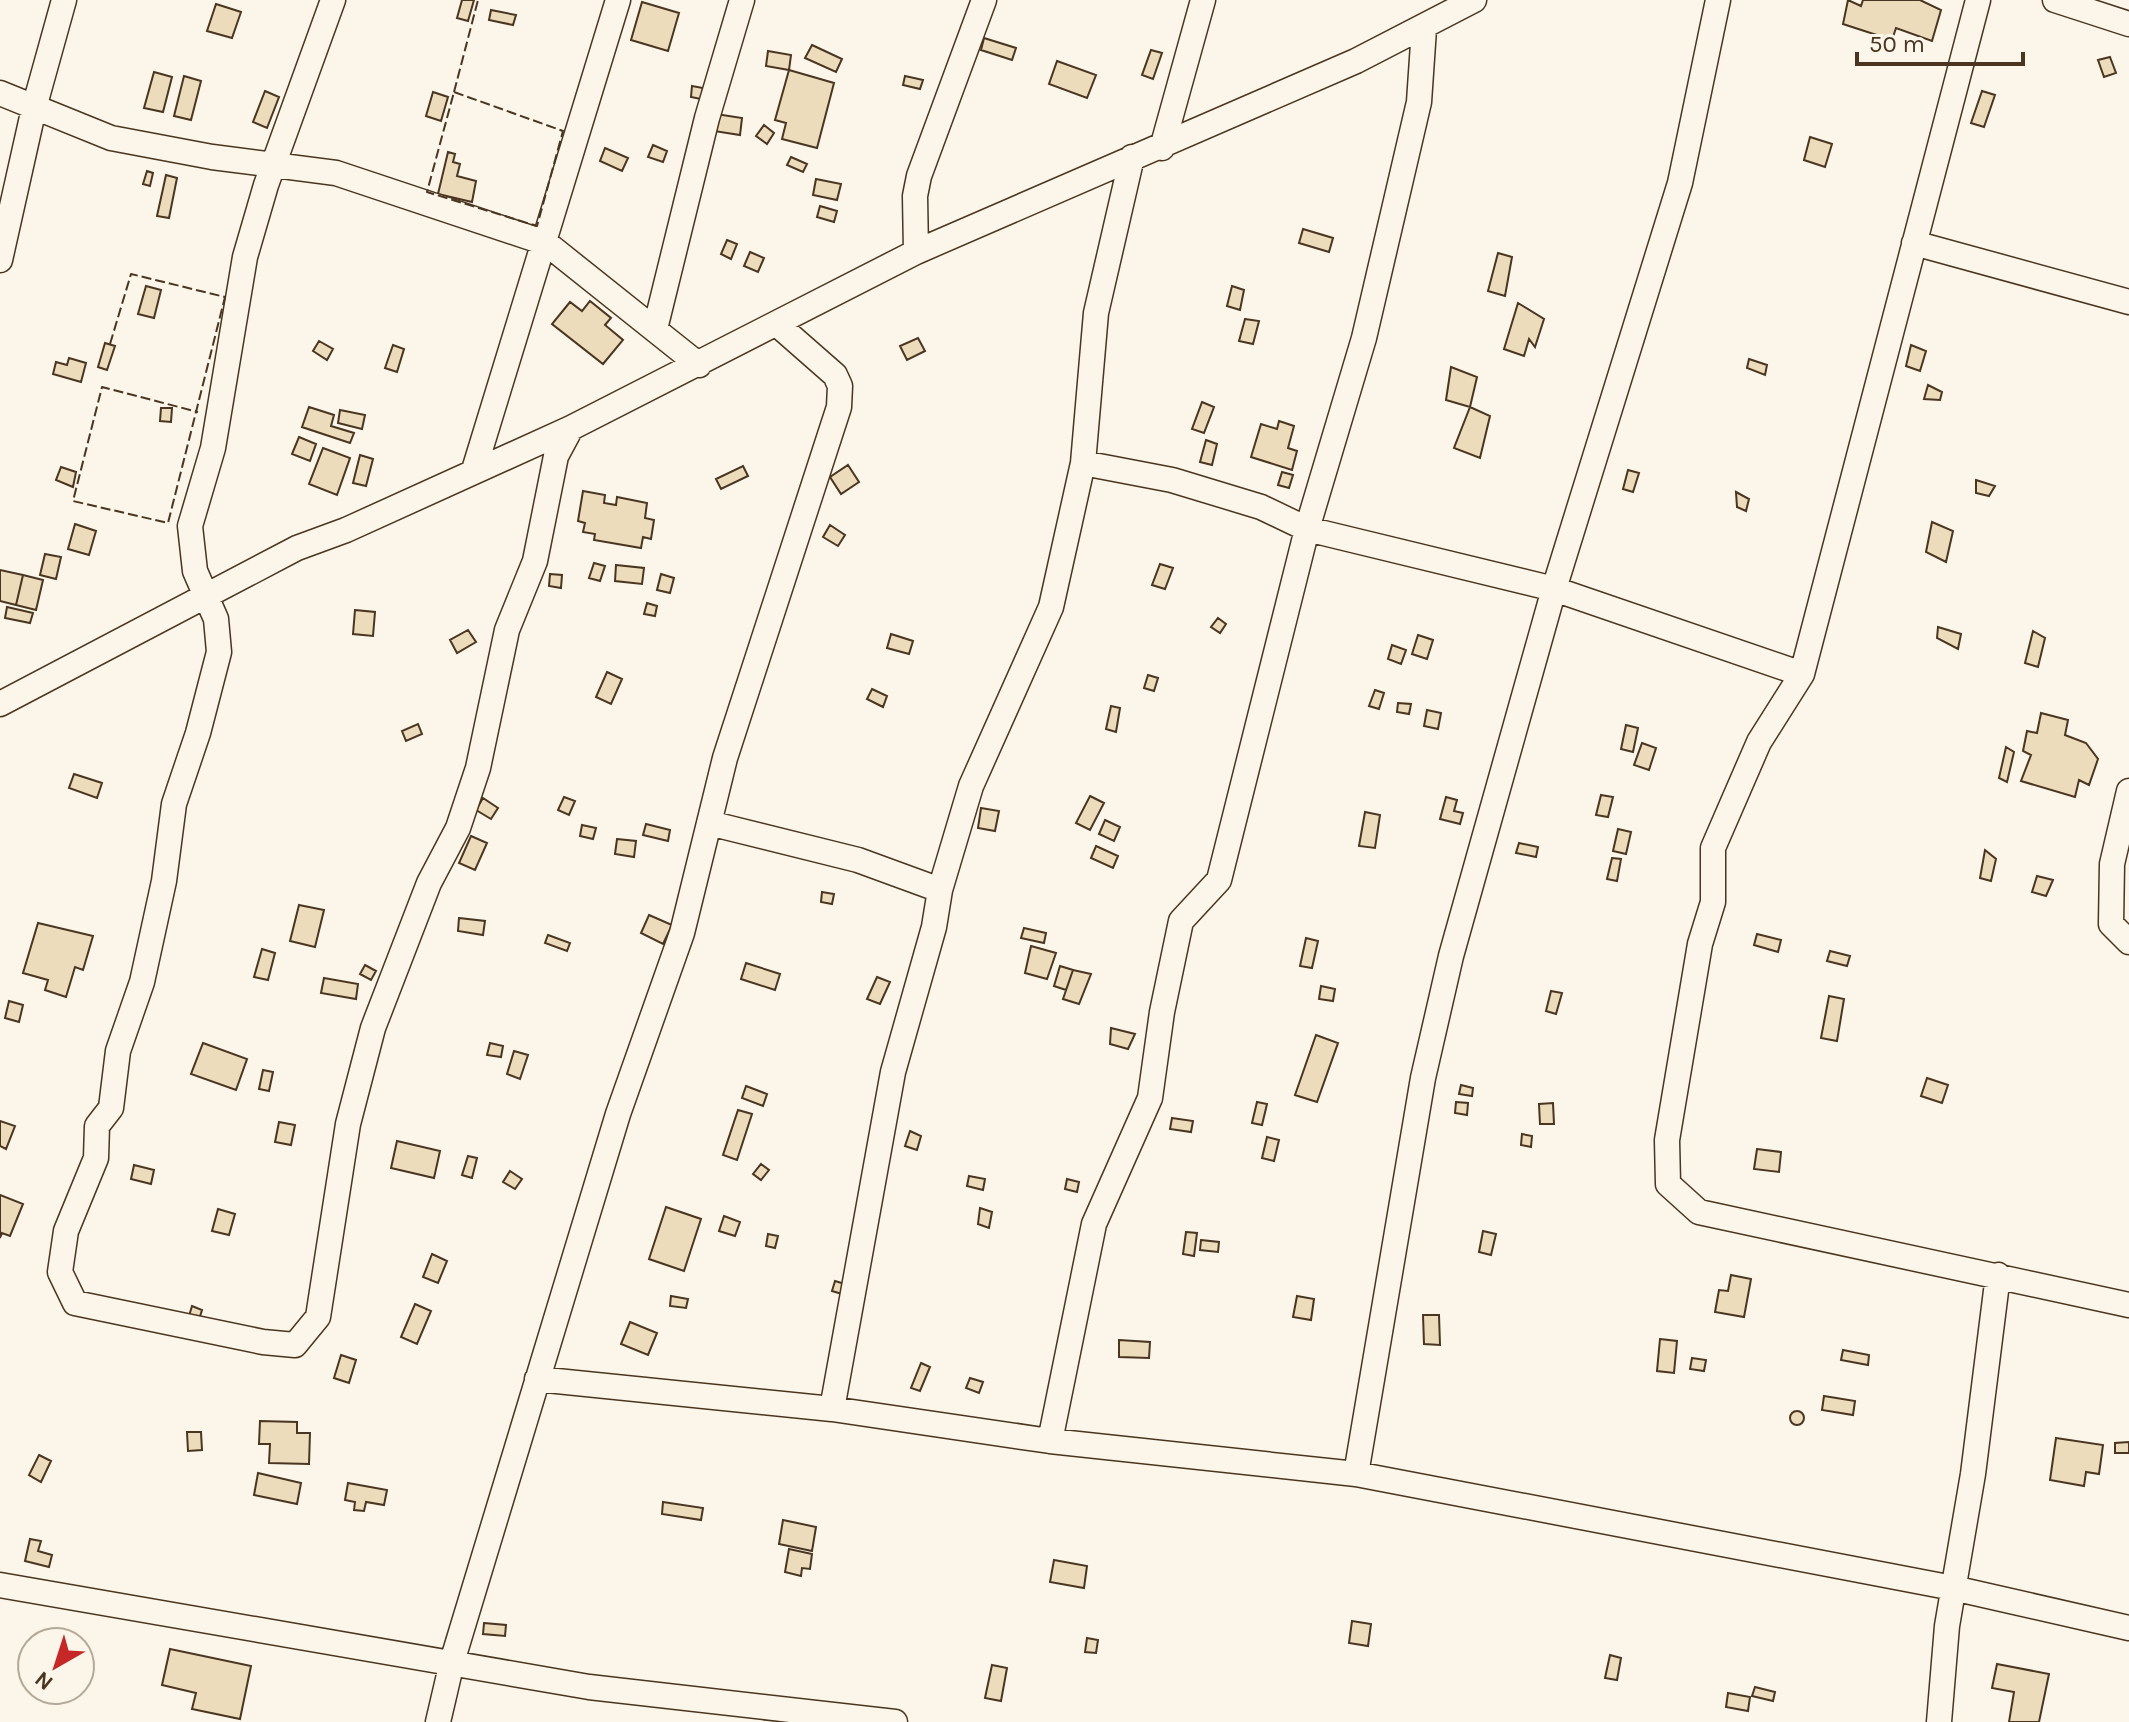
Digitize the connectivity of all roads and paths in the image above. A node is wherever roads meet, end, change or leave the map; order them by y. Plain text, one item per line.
1 (64, 0) edge
2 (333, 0) edge
3 (618, 0) edge
4 (742, 0) edge
5 (984, 0) edge
6 (1203, 0) edge
7 (1474, 0) edge
8 (1718, 0) edge
9 (1978, 0) edge
10 (2055, 0) edge
11 (2129, 24) edge
12 (1424, 29) junction
13 (0, 93) edge
14 (34, 108) junction
15 (1162, 148) junction
16 (1132, 157) junction
17 (274, 163) junction
18 (546, 243) junction
19 (1914, 243) junction
20 (916, 252) junction
21 (0, 260) edge
22 (2129, 302) edge
23 (778, 325) junction
24 (655, 329) junction
25 (699, 365) junction
26 (571, 428) junction
27 (1083, 463) junction
28 (474, 470) junction
29 (1307, 529) junction
30 (1554, 589) junction
31 (207, 598) junction
32 (1802, 674) junction
33 (0, 704) edge
34 (2129, 791) edge
35 (709, 823) junction
36 (940, 890) junction
37 (2129, 942) edge
38 (1998, 1275) junction
39 (2129, 1305) edge
40 (537, 1379) junction
41 (832, 1409) junction
42 (1050, 1441) junction
43 (1356, 1474) junction
44 (0, 1585) edge
45 (1953, 1588) junction
46 (2129, 1628) edge
47 (452, 1662) junction
48 (438, 1722) edge
49 (895, 1722) edge
50 (1939, 1722) edge

1 - 14 street
2 - 17 street
3 - 18 street
4 - 24 street
5 - 20 street
6 - 15 street
7 - 12 street
8 - 30 street
9 - 19 street
10 - 11 street
12 - 15 street
12 - 29 street
13 - 14 street
14 - 17 street
14 - 21 street
15 - 16 street
16 - 20 street
16 - 27 street
17 - 18 street
17 - 31 street
18 - 24 street
18 - 28 street
19 - 22 street
19 - 32 street
20 - 23 street
23 - 25 street
23 - 35 street
24 - 25 street
25 - 26 street
26 - 28 street
26 - 31 street
27 - 29 street
27 - 36 street
28 - 31 street
29 - 30 street
29 - 42 street
30 - 32 street
30 - 43 street
31 - 33 street
32 - 38 street
34 - 37 street
35 - 36 street
35 - 40 street
36 - 41 street
38 - 39 street
38 - 45 street
40 - 41 street
40 - 47 street
41 - 42 street
42 - 43 street
43 - 45 street
44 - 47 street
45 - 46 street
45 - 50 street
47 - 48 street
47 - 49 street

